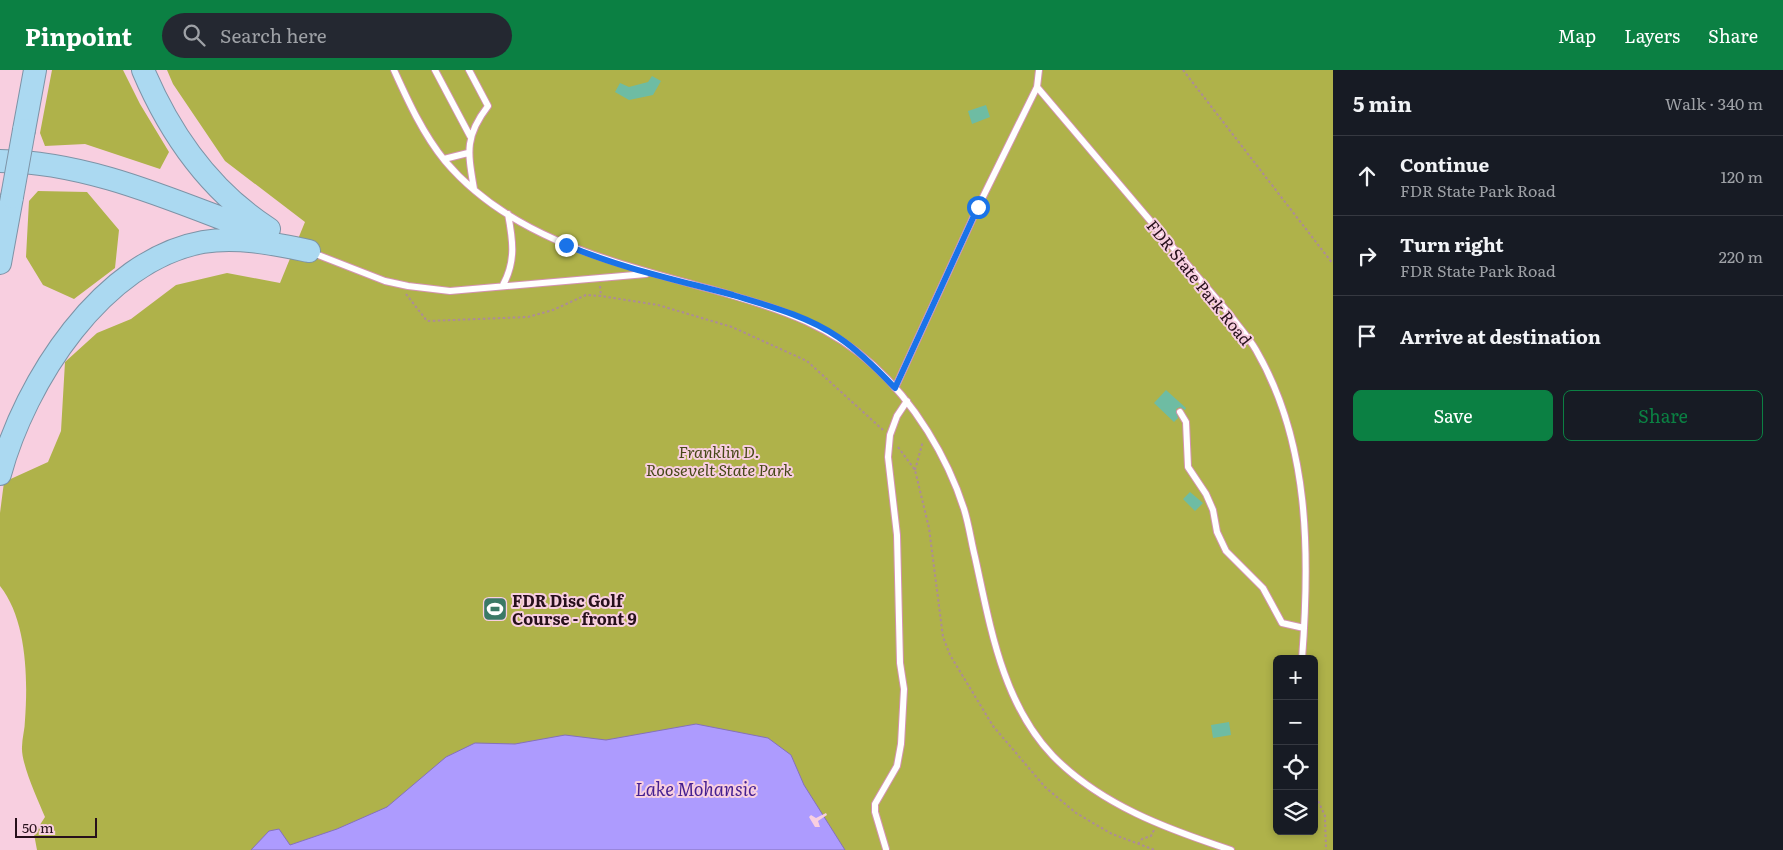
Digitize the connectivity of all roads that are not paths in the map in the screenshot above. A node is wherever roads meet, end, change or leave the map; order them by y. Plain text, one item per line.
1 (34, 70) edge
2 (143, 70) edge
3 (394, 70) edge
4 (435, 70) edge
5 (469, 70) edge
6 (1039, 70) edge
7 (1037, 87) junction
8 (470, 136) junction
9 (468, 153) junction
10 (444, 160) junction
11 (0, 161) edge
12 (474, 189) junction
13 (508, 214) junction
14 (309, 251) junction
15 (0, 263) edge
16 (654, 274) junction
17 (502, 285) junction
18 (895, 388) junction
19 (907, 401) junction
20 (1180, 412) dead end
21 (0, 474) edge
22 (1304, 628) junction
23 (1302, 655) edge
24 (886, 849) edge
25 (1231, 850) edge

1 - 15 highway, bridge
2 - 14 highway
3 - 10 lane
4 - 8 lane
5 - 8 lane
6 - 7 lane
7 - 18 lane
7 - 22 lane, FDR State Park Road
8 - 9 lane
9 - 10 lane
9 - 12 lane
10 - 12 lane
11 - 14 highway
12 - 13 lane
13 - 16 lane
13 - 17 lane
14 - 17 lane
14 - 21 highway
16 - 17 lane
16 - 18 lane
18 - 19 lane
19 - 24 lane
19 - 25 lane
20 - 22 lane
22 - 23 lane, FDR State Park Road

